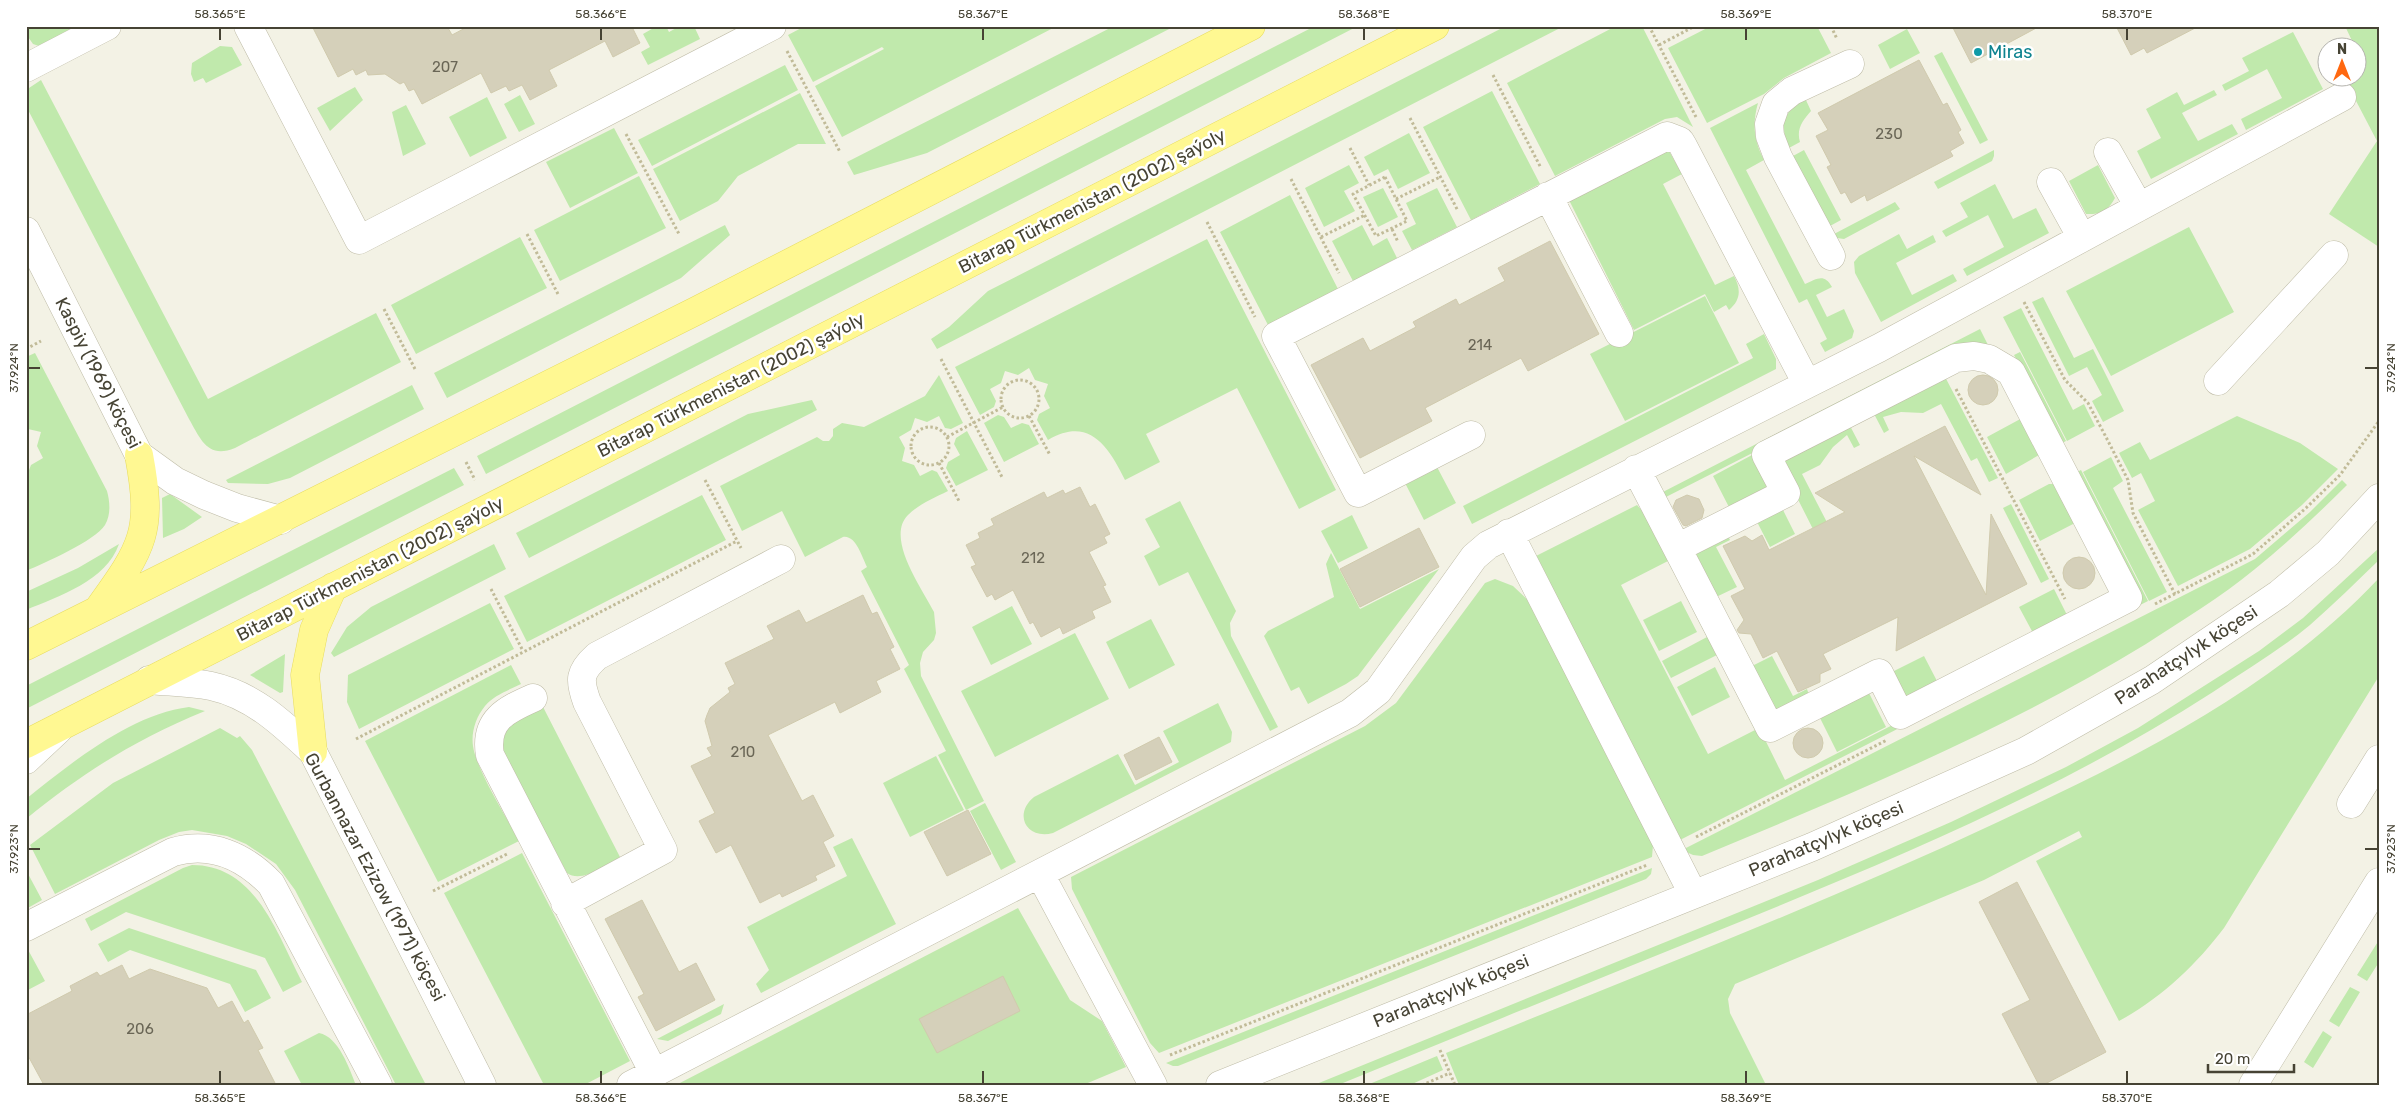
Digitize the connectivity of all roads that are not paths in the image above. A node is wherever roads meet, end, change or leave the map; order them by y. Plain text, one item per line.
1 (107, 26) edge
2 (248, 26) edge
3 (772, 26) edge
4 (1251, 26) edge
5 (1435, 26) edge
6 (1850, 64) dead end
7 (26, 68) edge
8 (2342, 97) dead end
9 (2108, 152) dead end
10 (2051, 182) dead end
11 (1551, 195) junction
12 (2139, 207) junction
13 (26, 230) edge
14 (2082, 238) junction
15 (2334, 255) dead end
16 (1831, 256) dead end
17 (1619, 333) dead end
18 (2218, 381) dead end
19 (1806, 384) junction
20 (1470, 435) dead end
21 (139, 455) junction
22 (1636, 469) junction
23 (2379, 498) edge
24 (280, 520) junction
25 (1509, 534) junction
26 (1677, 548) junction
27 (781, 558) dead end
28 (333, 587) junction
29 (96, 612) junction
30 (29, 644) edge
31 (149, 680) junction
32 (533, 698) dead end
33 (65, 723) junction
34 (26, 744) edge
35 (313, 752) junction
36 (2379, 759) edge
37 (26, 760) edge
38 (2351, 804) dead end
39 (1040, 874) junction
40 (2379, 882) edge
41 (1693, 894) junction
42 (566, 903) junction
43 (26, 926) edge
44 (642, 1079) edge
45 (378, 1085) edge
46 (482, 1085) edge
47 (1153, 1085) edge
48 (1220, 1085) edge
49 (2253, 1085) edge

1 - 7 street
2 - 3 street
4 - 24 main road
5 - 28 main road, Bitarap Türkmenistan (2002) şaýoly
6 - 16 street
8 - 12 street
9 - 12 street
10 - 14 street
11 - 17 street
11 - 19 street
11 - 20 street
12 - 14 street
13 - 21 street, Kaspiy (1969) köçesi
14 - 19 street
15 - 18 street
19 - 22 street
21 - 24 street, Kaspiy (1969) köçesi
21 - 29 main road
22 - 25 street
22 - 26 street
23 - 41 street, Parahatçylyk köçesi
24 - 29 main road
25 - 39 street
25 - 41 street
26 - 26 street
27 - 42 street
28 - 31 main road, Bitarap Türkmenistan (2002) şaýoly
28 - 35 main road
29 - 30 main road
31 - 33 main road, Bitarap Türkmenistan (2002) şaýoly
31 - 35 street, Gurbannazar Ezizow (1971) köçesi
32 - 42 street
33 - 34 main road, Bitarap Türkmenistan (2002) şaýoly
33 - 37 street
35 - 46 street, Gurbannazar Ezizow (1971) köçesi
36 - 38 street
39 - 44 street
39 - 47 street
40 - 49 street
41 - 48 street, Parahatçylyk köçesi
42 - 44 street
43 - 45 street

